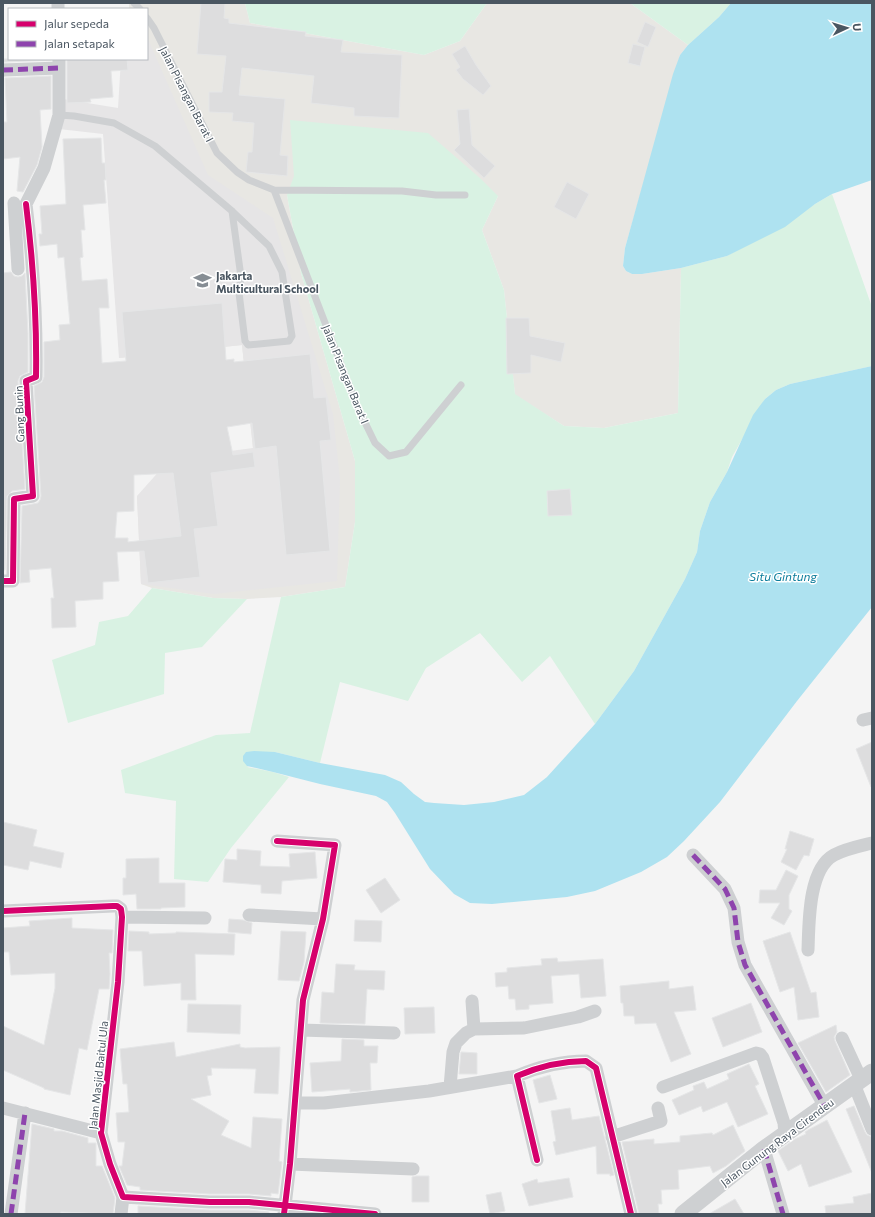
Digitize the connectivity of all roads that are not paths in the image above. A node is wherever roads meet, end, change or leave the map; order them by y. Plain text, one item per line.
1 (148, 19) edge
2 (59, 64) edge
3 (3, 70) edge
4 (59, 115) junction
5 (274, 190) junction
6 (465, 195) dead end
7 (14, 203) edge
8 (232, 211) junction
9 (18, 269) dead end
10 (461, 385) dead end
11 (3, 581) edge
12 (277, 841) dead end
13 (872, 843) edge
14 (693, 855) dead end
15 (3, 911) edge
16 (248, 915) dead end
17 (122, 917) junction
18 (205, 918) dead end
19 (323, 919) junction
20 (808, 950) dead end
21 (472, 1001) dead end
22 (595, 1011) dead end
23 (474, 1029) junction
24 (300, 1030) junction
25 (394, 1033) dead end
26 (842, 1038) dead end
27 (517, 1076) junction
28 (862, 1078) edge
29 (450, 1087) junction
30 (663, 1087) dead end
31 (296, 1103) junction
32 (824, 1105) junction
33 (3, 1108) edge
34 (658, 1108) dead end
35 (25, 1113) junction
36 (872, 1129) edge
37 (101, 1133) junction
38 (785, 1134) junction
39 (612, 1137) junction
40 (764, 1149) junction
41 (537, 1160) dead end
42 (290, 1164) junction
43 (412, 1169) dead end
44 (123, 1197) junction
45 (284, 1210) edge
46 (688, 1212) edge
47 (11, 1214) edge
48 (122, 1214) edge
49 (375, 1214) edge
50 (631, 1214) edge
51 (783, 1214) edge

1 - 5 lane, Jalan Pisangan Barat I
2 - 3 street
2 - 4 street
4 - 7 street
4 - 8 lane
5 - 6 lane, Jalan Pisangan Barat I
5 - 10 lane, Jalan Pisangan Barat I
7 - 9 street
7 - 11 street, Gang Bunin
8 - 8 lane
12 - 19 street
13 - 20 street
14 - 32 street
15 - 17 street
16 - 19 street
17 - 18 street
17 - 37 street, Jalan Masjid Baitul Ula
19 - 24 street
21 - 23 street
22 - 23 street
23 - 29 street
24 - 25 street
24 - 31 street
26 - 28 street
27 - 29 street
27 - 39 street
27 - 41 street
28 - 32 street, Jalan Gunung Raya Cirendeu
28 - 36 street
29 - 31 street
30 - 38 street
31 - 42 street
32 - 38 street, Jalan Gunung Raya Cirendeu
33 - 35 street, Jalan Masjid Baitul Ula
34 - 39 street
35 - 37 street, Jalan Masjid Baitul Ula
35 - 47 street
37 - 44 street, Jalan Masjid Baitul Ula
38 - 40 street, Jalan Gunung Raya Cirendeu
39 - 50 street
40 - 46 street, Jalan Gunung Raya Cirendeu
40 - 51 street
42 - 43 street
42 - 45 street
44 - 45 street
44 - 48 street
45 - 49 street

